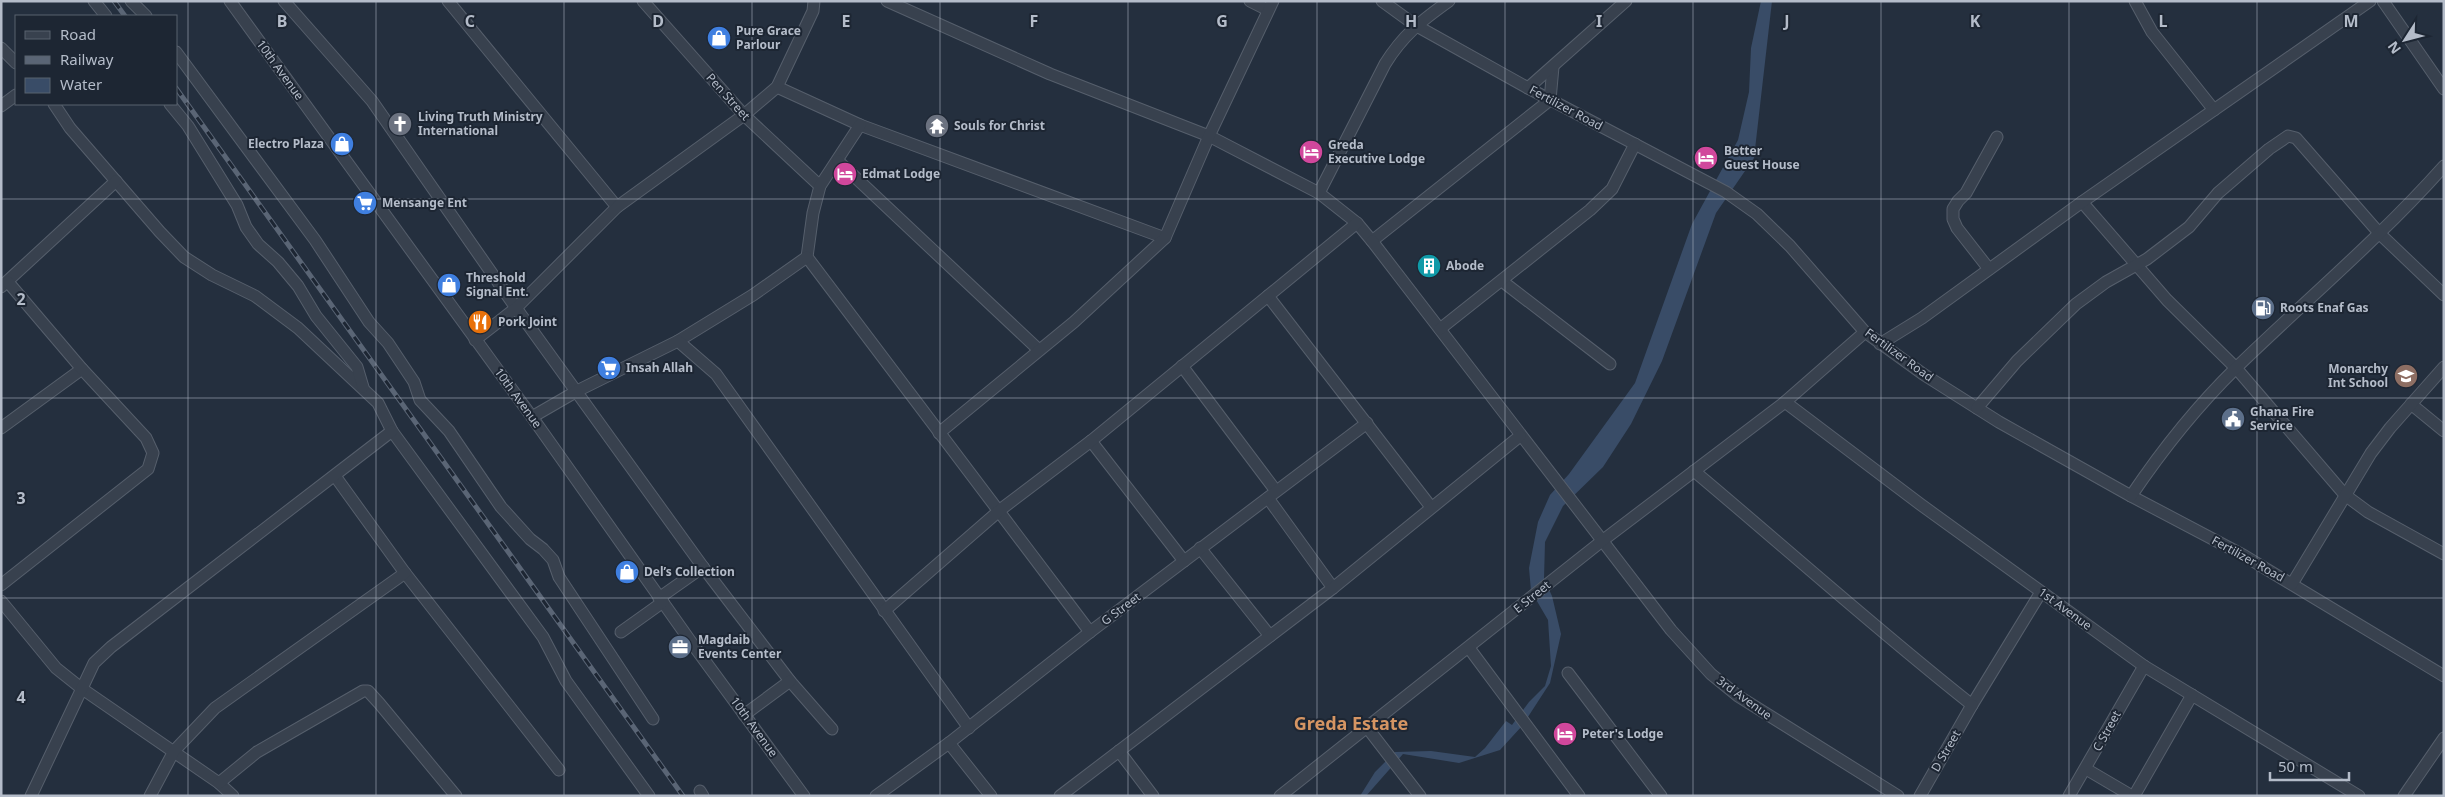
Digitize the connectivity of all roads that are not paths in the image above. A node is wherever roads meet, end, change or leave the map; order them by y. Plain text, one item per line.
1 (94, 1) edge
2 (131, 1) edge
3 (230, 1) edge
4 (284, 1) edge
5 (448, 1) edge
6 (643, 1) edge
7 (814, 1) edge
8 (887, 1) edge
9 (1250, 1) edge
10 (1382, 1) edge
11 (1449, 1) edge
12 (1626, 1) edge
13 (2135, 1) edge
14 (2370, 1) edge
15 (2383, 1) edge
16 (1271, 6) edge
17 (105, 15) edge
18 (145, 15) edge
19 (1415, 25) junction
20 (1, 48) edge
21 (178, 55) edge
22 (15, 62) edge
23 (1553, 67) junction
24 (777, 87) junction
25 (1528, 88) junction
26 (2444, 88) edge
27 (15, 96) edge
28 (1550, 100) junction
29 (55, 105) edge
30 (171, 105) edge
31 (1, 106) edge
32 (2214, 110) junction
33 (744, 115) junction
34 (860, 125) junction
35 (1209, 136) junction
36 (1997, 137) dead end
37 (1635, 144) junction
38 (838, 161) junction
39 (2444, 166) edge
40 (116, 181) junction
41 (820, 186) junction
42 (1319, 193) junction
43 (2082, 202) junction
44 (616, 207) junction
45 (1357, 223) junction
46 (2380, 234) junction
47 (1165, 238) junction
48 (1372, 241) junction
49 (807, 256) junction
50 (2138, 264) junction
51 (1989, 270) junction
52 (1502, 281) junction
53 (5, 284) edge
54 (2444, 295) edge
55 (1268, 296) junction
56 (516, 308) junction
57 (1440, 329) junction
58 (1865, 332) junction
59 (475, 340) junction
60 (678, 341) junction
61 (1880, 344) junction
62 (1039, 350) junction
63 (1610, 364) dead end
64 (1182, 366) junction
65 (2444, 367) edge
66 (2236, 368) junction
67 (82, 369) junction
68 (363, 387) junction
69 (577, 391) junction
70 (1786, 402) junction
71 (2411, 404) junction
72 (1978, 408) junction
73 (532, 416) junction
74 (1367, 423) junction
75 (1, 428) edge
76 (392, 431) junction
77 (2444, 431) edge
78 (939, 432) junction
79 (1520, 436) junction
80 (1091, 440) junction
81 (1694, 471) junction
82 (335, 476) junction
83 (1272, 494) junction
84 (2345, 495) junction
85 (2131, 496) junction
86 (1431, 507) junction
87 (1000, 510) junction
88 (1602, 541) junction
89 (1200, 548) junction
90 (2444, 554) edge
91 (1184, 561) junction
92 (702, 567) junction
93 (405, 573) junction
94 (2292, 584) junction
95 (1, 585) edge
96 (1334, 588) junction
97 (2041, 592) junction
98 (661, 600) junction
99 (1, 601) edge
100 (884, 611) junction
101 (621, 632) dead end
102 (1090, 632) junction
103 (1270, 636) junction
104 (1469, 648) junction
105 (2144, 666) junction
106 (1568, 673) dead end
107 (2444, 676) edge
108 (790, 681) junction
109 (80, 688) junction
110 (2192, 695) junction
111 (1972, 706) junction
112 (744, 715) junction
113 (653, 720) dead end
114 (1366, 726) junction
115 (969, 728) junction
116 (832, 729) dead end
117 (2444, 738) edge
118 (949, 743) junction
119 (1119, 750) junction
120 (174, 752) junction
121 (2086, 769) junction
122 (559, 770) dead end
123 (219, 783) junction
124 (31, 796) edge
125 (150, 796) edge
126 (233, 796) edge
127 (456, 796) edge
128 (649, 796) edge
129 (804, 796) edge
130 (876, 796) edge
131 (991, 796) edge
132 (1060, 796) edge
133 (1152, 796) edge
134 (1280, 796) edge
135 (1420, 796) edge
136 (1579, 796) edge
137 (1661, 796) edge
138 (1898, 796) edge
139 (1920, 796) edge
140 (2069, 796) edge
141 (2133, 796) edge
142 (2359, 796) edge
143 (2404, 796) edge

1 - 17 street
2 - 18 street
3 - 59 street, 10th Avenue
4 - 56 street
5 - 44 street
6 - 33 street, Pen Street
7 - 24 street
8 - 35 street, 3rd Avenue
9 - 16 street
10 - 19 street, Fertilizer Road
11 - 19 street
12 - 23 street
13 - 32 street
14 - 32 street
15 - 26 street
16 - 35 street
19 - 25 street, Fertilizer Road
19 - 42 street
20 - 22 street
21 - 113 street
23 - 25 street
23 - 28 street
24 - 33 street
24 - 34 street
25 - 28 street, Fertilizer Road
27 - 31 street
28 - 37 street, Fertilizer Road
28 - 48 street
29 - 40 street
30 - 68 street
32 - 43 street
33 - 41 street, Pen Street
33 - 44 street
34 - 38 street
34 - 47 street
35 - 42 street, 3rd Avenue
35 - 47 street
36 - 51 street
37 - 52 street
37 - 58 street, Fertilizer Road
38 - 41 street
38 - 62 street
39 - 46 street
40 - 53 street
40 - 68 street
41 - 49 street
42 - 45 street, 3rd Avenue
43 - 50 street
43 - 51 street
44 - 56 street
45 - 48 street, 3rd Avenue
45 - 55 street
46 - 50 street
46 - 54 street
46 - 66 street
47 - 62 street
48 - 57 street, 3rd Avenue
49 - 60 street
49 - 78 street
50 - 66 street
50 - 72 street
51 - 61 street
52 - 57 street
52 - 63 street
53 - 67 street
55 - 64 street
55 - 74 street
56 - 59 street
56 - 69 street
57 - 79 street, 3rd Avenue
58 - 61 street, Fertilizer Road
58 - 70 street, E Street
59 - 73 street, 10th Avenue
60 - 69 street
60 - 100 street
61 - 72 street, Fertilizer Road
62 - 78 street
64 - 80 street
64 - 83 street
65 - 71 street
66 - 84 street
66 - 85 street
67 - 75 street
67 - 95 street
68 - 76 street
69 - 73 street
69 - 92 street
70 - 81 street, E Street
70 - 97 street, 1st Avenue
71 - 77 street
71 - 84 street
72 - 85 street, Fertilizer Road
73 - 98 street, 10th Avenue
74 - 83 street, G Street
74 - 86 street
76 - 82 street
76 - 128 street
78 - 87 street
79 - 86 street
79 - 88 street, 3rd Avenue
80 - 87 street
80 - 91 street
81 - 88 street, E Street
81 - 111 street
82 - 93 street
82 - 109 street
83 - 89 street, G Street
83 - 96 street
84 - 90 street
84 - 94 street
85 - 94 street, Fertilizer Road
86 - 96 street
87 - 100 street
87 - 102 street
88 - 104 street, E Street
88 - 138 street, 3rd Avenue
89 - 91 street, G Street
89 - 103 street
91 - 102 street, G Street
92 - 98 street
92 - 108 street
93 - 120 street
93 - 122 street
94 - 107 street, Fertilizer Road
96 - 103 street
97 - 105 street, 1st Avenue
97 - 111 street, D Street
98 - 101 street
98 - 112 street, 10th Avenue
99 - 109 street
100 - 115 street
102 - 115 street, G Street
103 - 119 street
104 - 114 street, E Street
104 - 136 street
105 - 110 street, 1st Avenue
105 - 121 street, C Street
106 - 137 street
108 - 112 street
108 - 116 street
109 - 120 street
109 - 124 street
110 - 141 street
110 - 142 street, 1st Avenue
111 - 139 street, D Street
112 - 129 street, 10th Avenue
114 - 134 street, E Street
114 - 135 street
115 - 118 street, G Street
117 - 143 street
118 - 130 street, G Street
118 - 131 street
119 - 132 street
119 - 133 street
120 - 123 street
120 - 125 street
121 - 140 street, C Street
121 - 141 street
123 - 126 street
123 - 127 street

